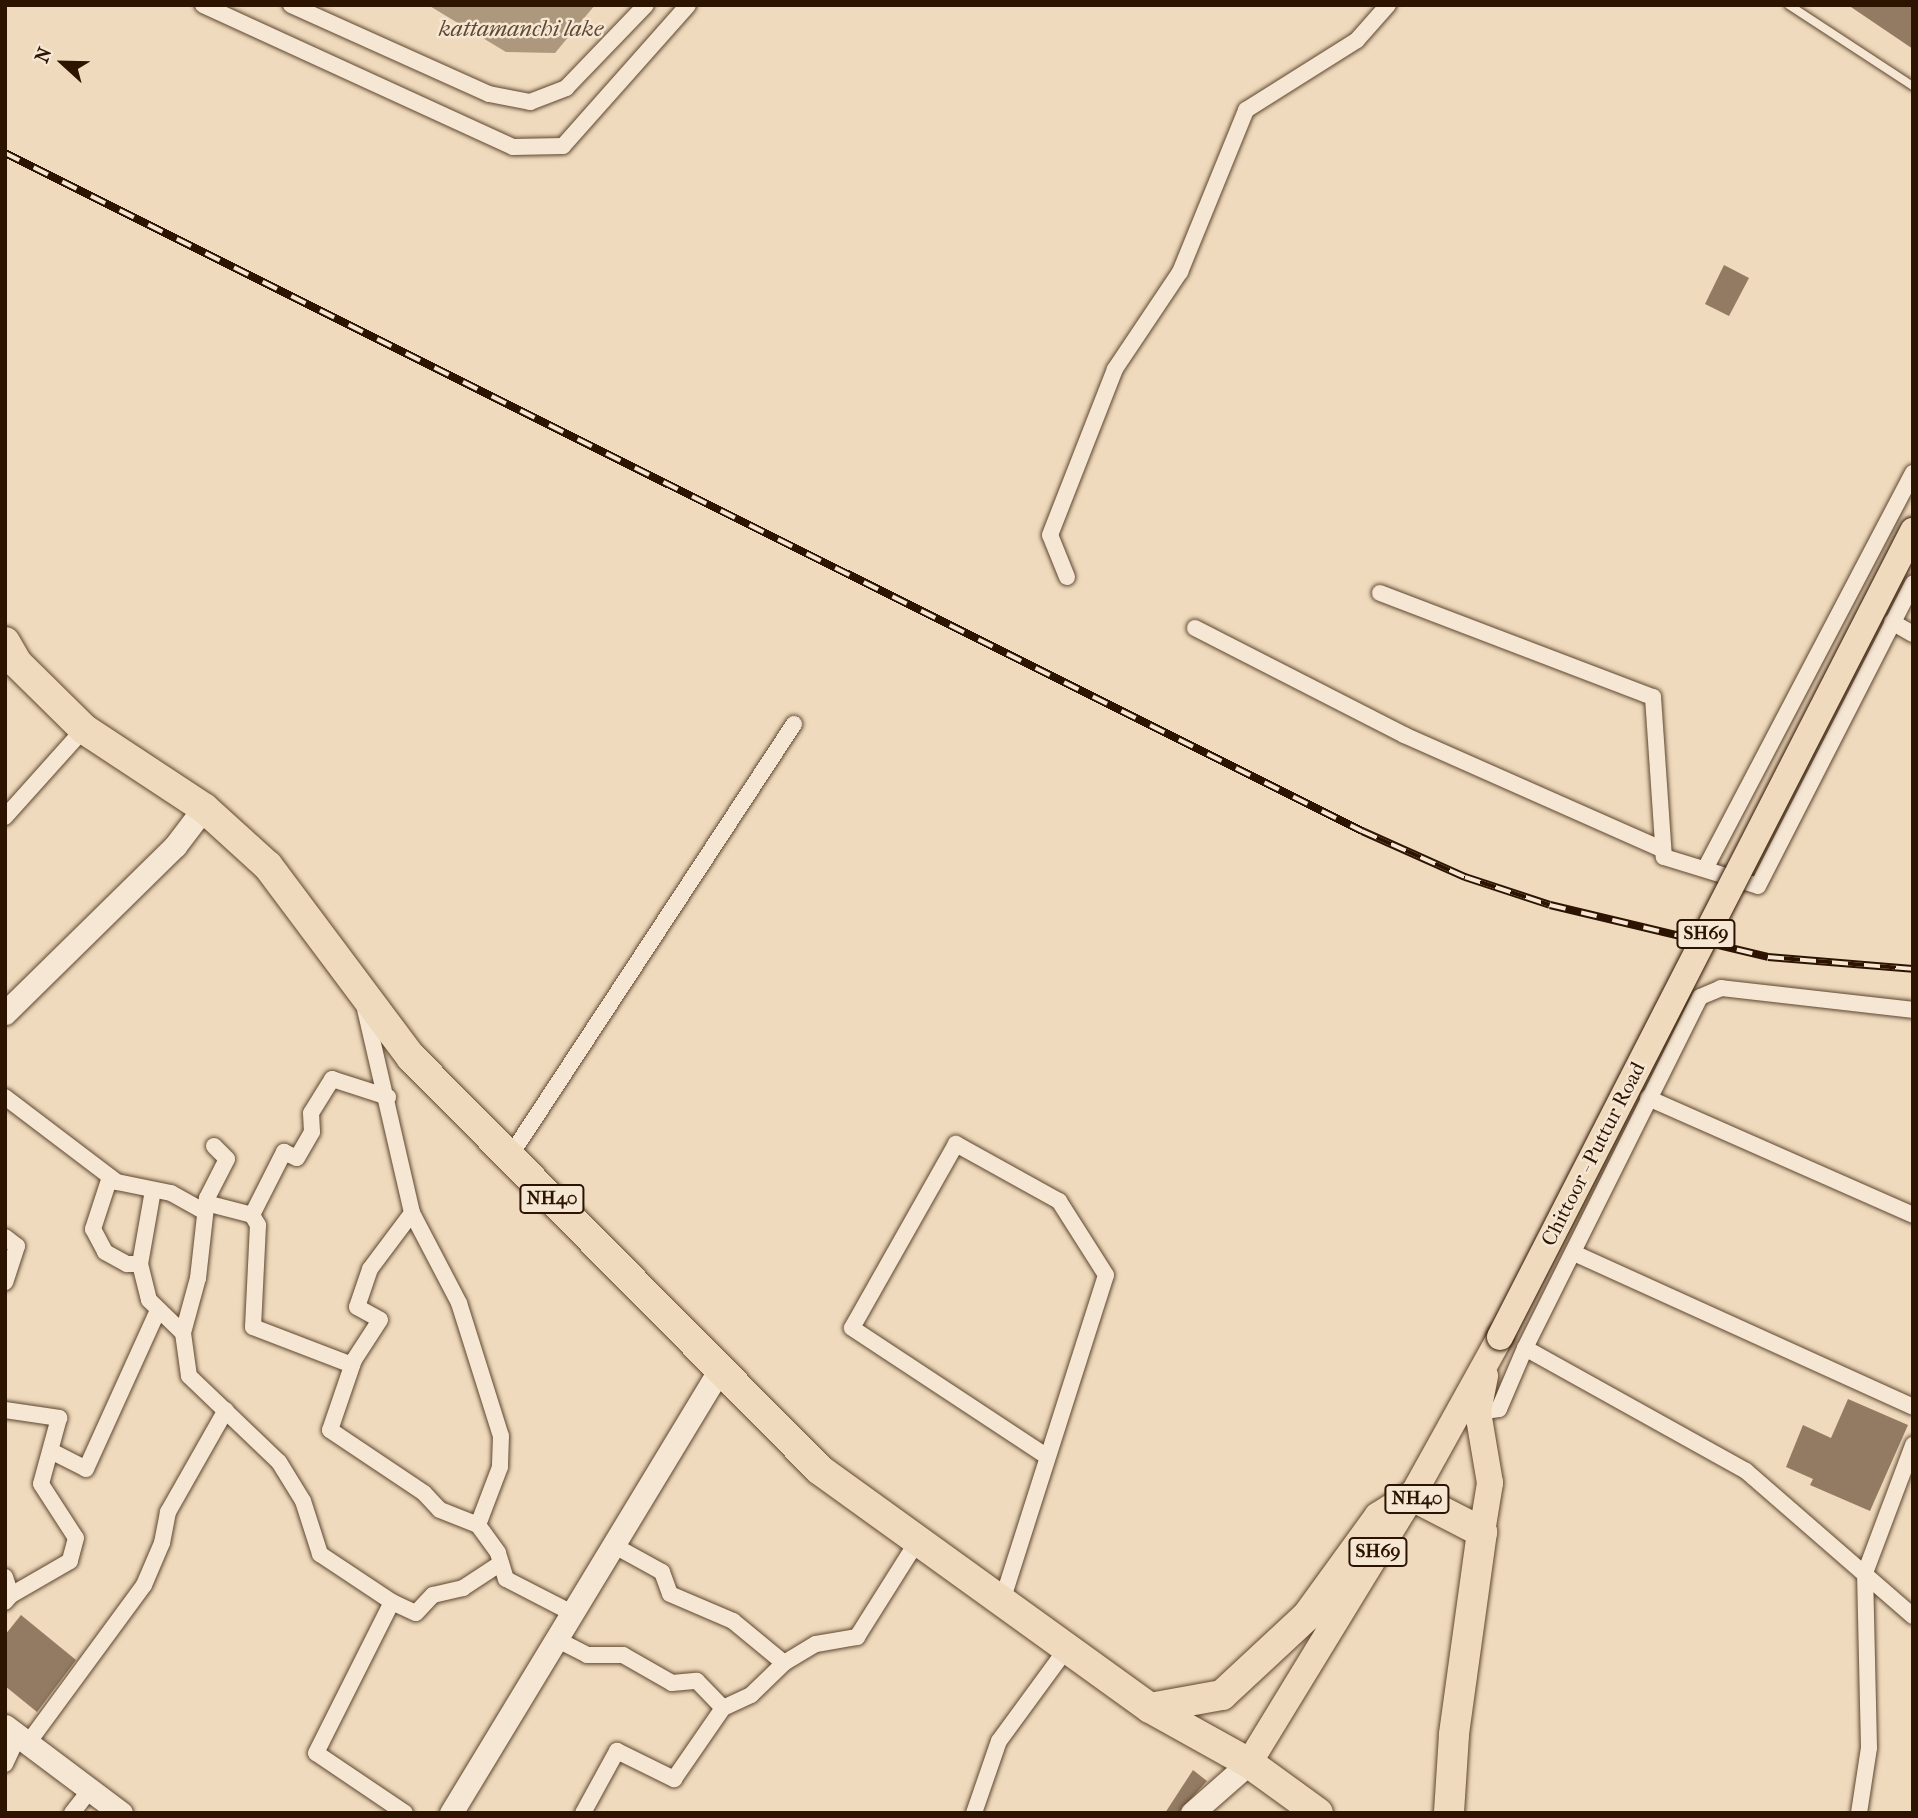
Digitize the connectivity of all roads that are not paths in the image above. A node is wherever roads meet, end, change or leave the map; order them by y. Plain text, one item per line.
1 (203, 5) edge
2 (291, 5) edge
3 (646, 5) edge
4 (688, 5) edge
5 (1388, 5) edge
6 (1789, 5) edge
7 (1913, 86) edge
8 (1913, 473) edge
9 (1913, 531) edge
10 (1067, 576) dead end
11 (1913, 583) edge
12 (1380, 593) dead end
13 (1892, 622) junction
14 (1195, 628) dead end
15 (1913, 634) edge
16 (9, 660) edge
17 (794, 724) dead end
18 (85, 729) junction
19 (204, 808) junction
20 (5, 817) edge
21 (1664, 857) junction
22 (1706, 866) junction
23 (362, 997) junction
24 (1913, 1010) edge
25 (5, 1013) edge
26 (5, 1097) edge
27 (388, 1097) junction
28 (1648, 1098) junction
29 (214, 1146) dead end
30 (510, 1156) junction
31 (110, 1177) junction
32 (153, 1190) junction
33 (205, 1208) junction
34 (412, 1213) junction
35 (1913, 1215) edge
36 (252, 1216) junction
37 (5, 1237) edge
38 (1574, 1253) junction
39 (140, 1264) junction
40 (5, 1282) edge
41 (158, 1310) junction
42 (183, 1334) junction
43 (1525, 1348) junction
44 (352, 1364) junction
45 (720, 1368) junction
46 (1913, 1407) edge
47 (5, 1410) edge
48 (226, 1410) junction
49 (1466, 1413) junction
50 (1913, 1445) edge
51 (51, 1451) junction
52 (1046, 1456) junction
53 (1412, 1496) junction
54 (478, 1525) junction
55 (1482, 1532) junction
56 (918, 1540) junction
57 (613, 1545) junction
58 (502, 1563) junction
59 (1865, 1573) junction
60 (5, 1577) edge
61 (8, 1598) edge
62 (1002, 1601) junction
63 (392, 1602) junction
64 (572, 1613) junction
65 (1913, 1616) edge
66 (556, 1639) junction
67 (1067, 1648) junction
68 (784, 1663) junction
69 (723, 1708) junction
70 (1150, 1708) junction
71 (17, 1735) edge
72 (1249, 1763) junction
73 (5, 1765) edge
74 (90, 1790) junction
75 (72, 1813) edge
76 (121, 1813) edge
77 (405, 1813) edge
78 (451, 1813) edge
79 (583, 1813) edge
80 (974, 1813) edge
81 (1192, 1813) edge
82 (1318, 1813) edge
83 (1449, 1813) edge
84 (1859, 1813) edge

1 - 4 street
2 - 3 street
5 - 10 street
6 - 7 lane
8 - 22 street
9 - 49 main road, Chittoor - Puttur Road / SH69, bridge
11 - 13 street
12 - 21 street
13 - 15 street
13 - 22 street
14 - 21 street
16 - 18 highway, NH40
17 - 30 street
18 - 19 highway, NH40
18 - 20 street
19 - 23 highway, NH40
19 - 25 street
21 - 22 street
23 - 27 street
23 - 30 highway, NH40
24 - 28 street
26 - 31 street
27 - 34 street
27 - 36 street
28 - 35 street
28 - 38 street
29 - 33 street
30 - 45 highway, NH40
31 - 32 street
31 - 39 street
32 - 33 street
32 - 39 street
33 - 36 street
33 - 42 street
34 - 44 street
34 - 54 street
36 - 44 street
37 - 40 street
38 - 43 street
38 - 46 street
39 - 41 street
41 - 42 street
41 - 51 street
42 - 48 street
43 - 49 street
43 - 59 street
44 - 54 street
45 - 56 highway, NH40
45 - 57 street
47 - 51 street
48 - 63 street
48 - 71 street
49 - 53 main road, Chittoor - Puttur Road / SH69
49 - 55 main road
50 - 59 street
51 - 61 street
52 - 52 street
52 - 62 street
53 - 55 highway, NH40
53 - 70 highway, NH40
53 - 72 main road, Chittoor - Puttur Road / SH69
54 - 58 street
55 - 83 highway
56 - 62 highway, NH40
56 - 68 street
57 - 64 street
57 - 68 street
58 - 63 street
58 - 64 street
59 - 65 street
59 - 84 street
60 - 61 street
62 - 67 highway, NH40
63 - 77 street
64 - 66 street
66 - 69 street
66 - 78 street
67 - 70 highway, NH40
67 - 80 street
68 - 69 street
69 - 79 street
70 - 72 highway, NH40
71 - 73 street
71 - 74 street
72 - 81 street
72 - 82 highway, NH40
74 - 75 street
74 - 76 street

